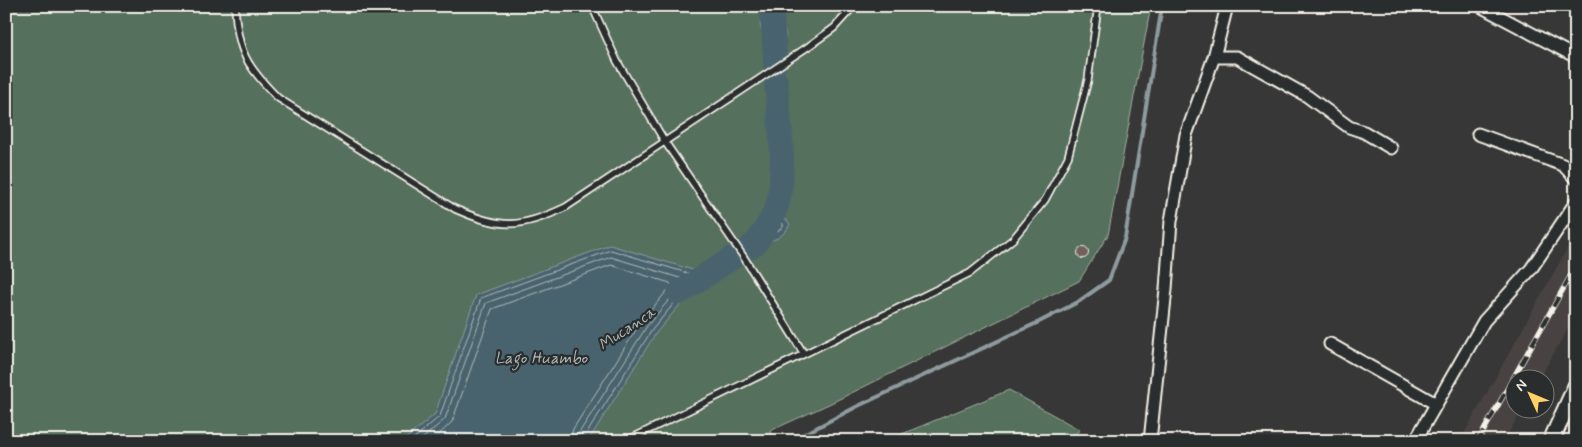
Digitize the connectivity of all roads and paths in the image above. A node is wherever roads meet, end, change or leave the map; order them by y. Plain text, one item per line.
1 (235, 6) edge
2 (592, 6) edge
3 (854, 6) edge
4 (1098, 6) edge
5 (1227, 6) edge
6 (1480, 6) edge
7 (1214, 57) junction
8 (1576, 58) edge
9 (1478, 134) dead end
10 (665, 142) junction
11 (1391, 148) dead end
12 (1576, 179) edge
13 (1576, 202) edge
14 (1330, 344) dead end
15 (804, 354) junction
16 (1576, 386) edge
17 (1436, 404) junction
18 (626, 441) edge
19 (1150, 441) edge
20 (1415, 441) edge
21 (1551, 441) edge

1 - 10 lane
2 - 10 lane
3 - 10 lane
4 - 15 lane
5 - 7 street
6 - 8 street
7 - 11 street
7 - 19 street
9 - 12 street
10 - 15 lane
13 - 17 street
14 - 17 street
15 - 18 lane
16 - 21 main road
17 - 20 street

